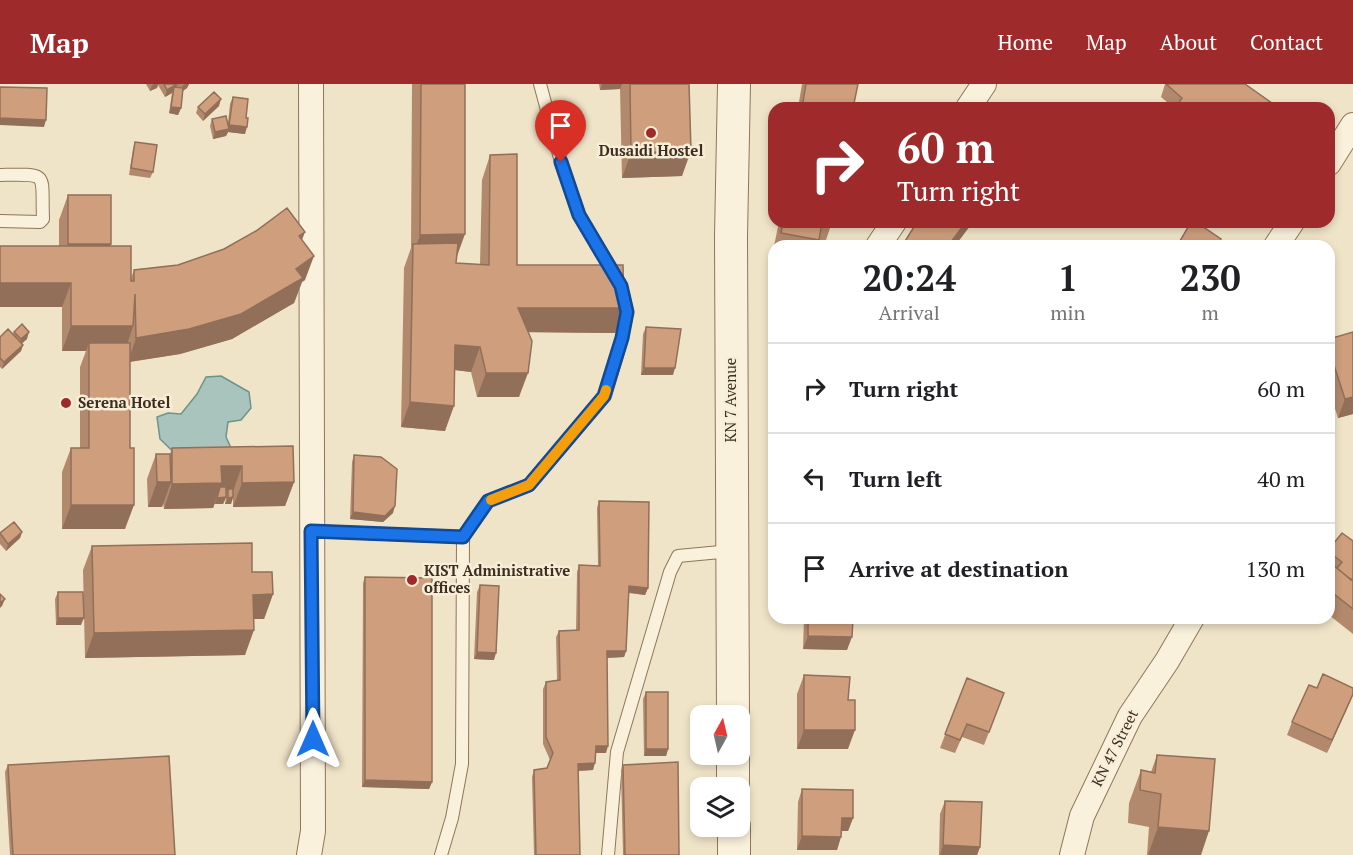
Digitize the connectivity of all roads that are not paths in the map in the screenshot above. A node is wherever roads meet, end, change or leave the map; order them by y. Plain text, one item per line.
1 (310, 84) edge
2 (540, 84) edge
3 (734, 84) edge
4 (984, 84) edge
5 (972, 102) edge
6 (1353, 125) edge
7 (1335, 154) edge
8 (0, 175) edge
9 (0, 221) edge
10 (311, 531) junction
11 (463, 537) junction
12 (732, 551) junction
13 (1189, 624) edge
14 (733, 705) edge
15 (734, 837) edge
16 (309, 855) edge
17 (441, 855) edge
18 (608, 855) edge
19 (734, 855) edge
20 (1072, 855) edge

1 - 10 street
2 - 11 lane
3 - 12 street, KN 7 Avenue
4 - 5 street
6 - 7 street
8 - 9 lane
10 - 11 lane
10 - 16 street
11 - 17 lane
12 - 14 street, KN 7 Avenue
12 - 18 lane
13 - 20 street, KN 47 Street
15 - 19 street

